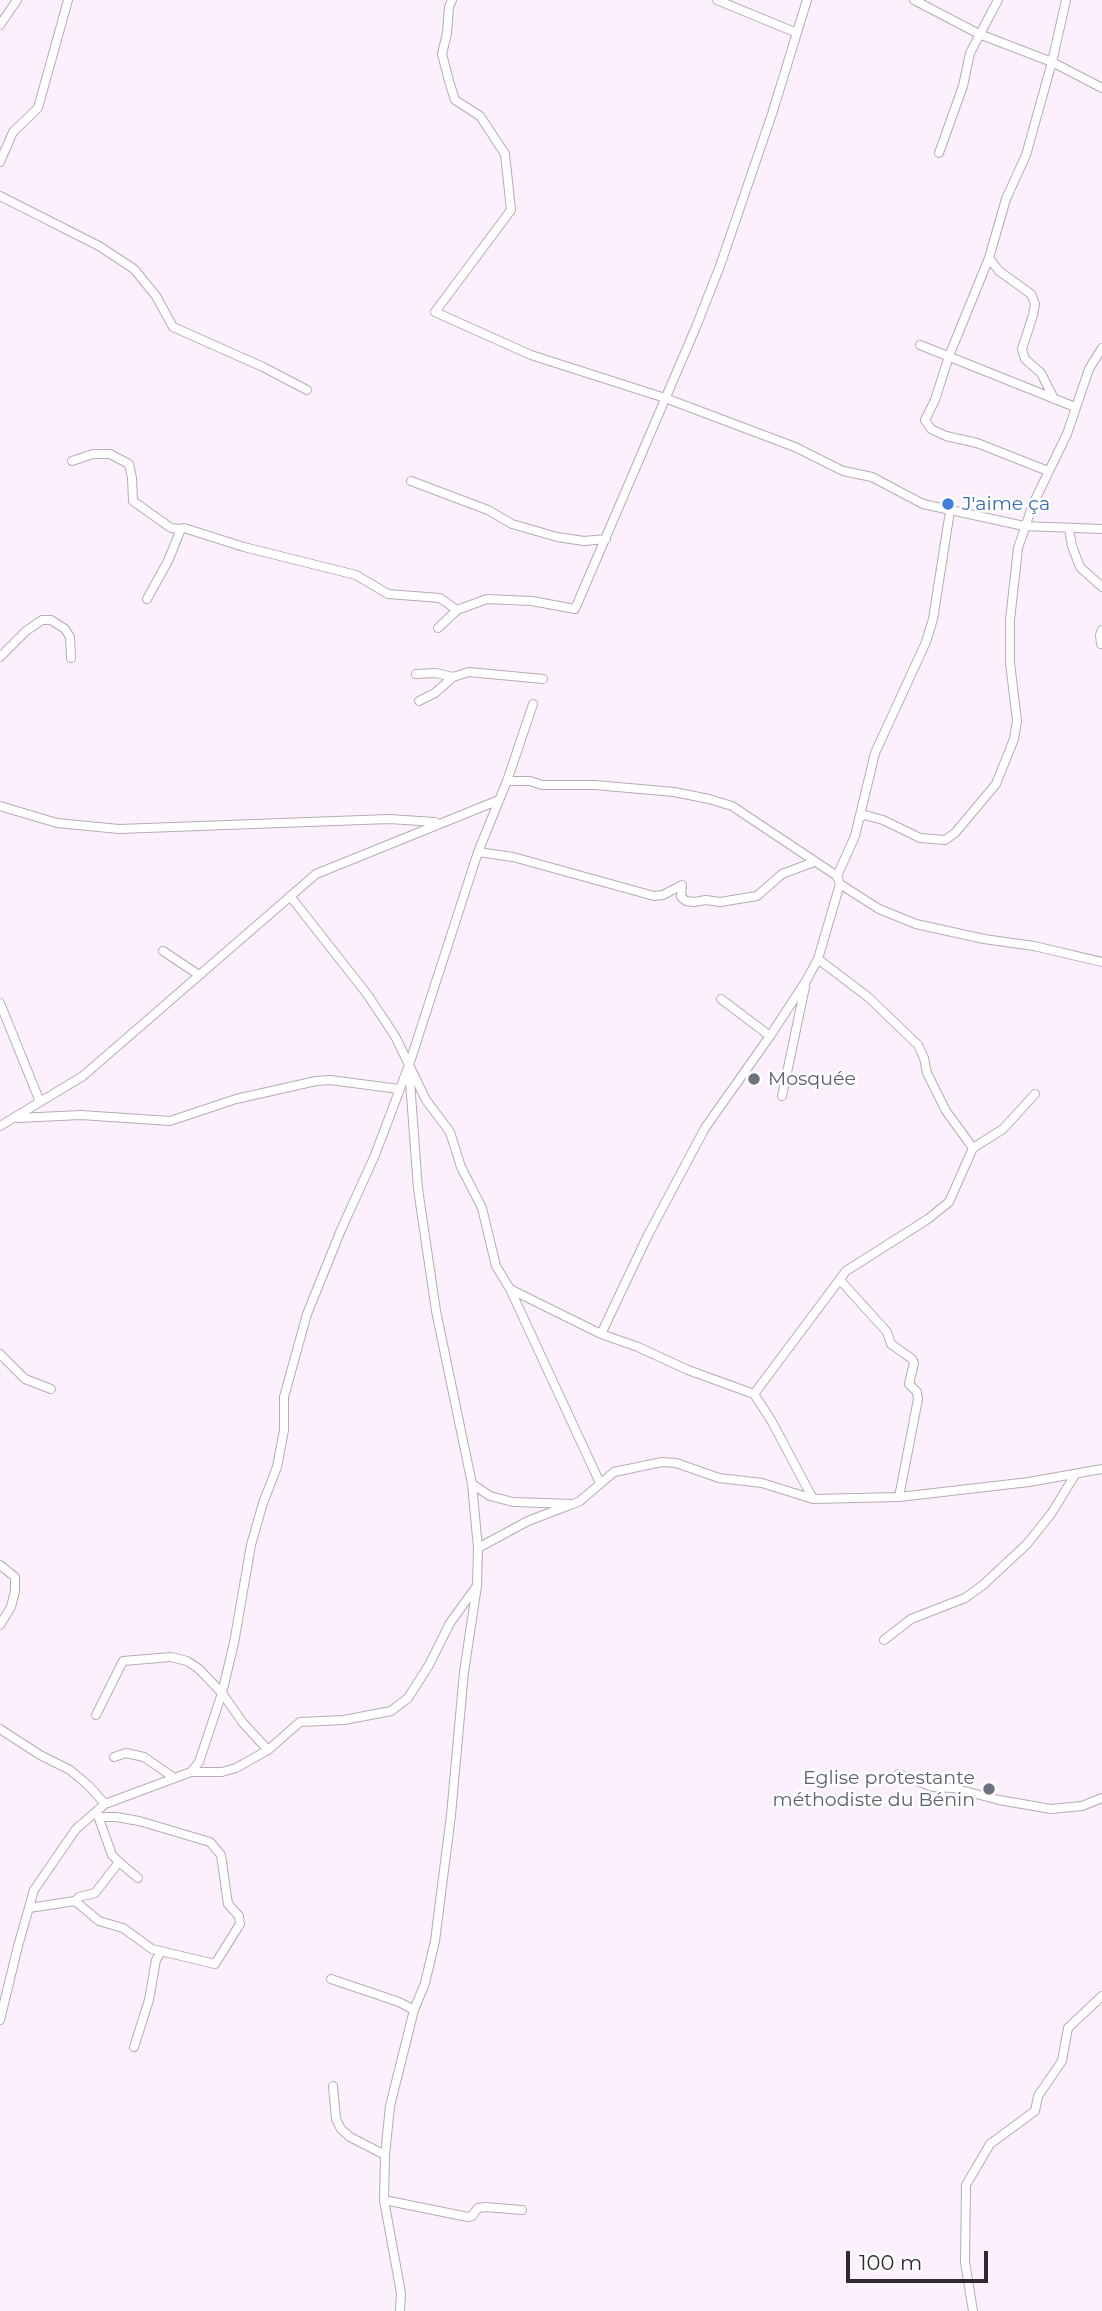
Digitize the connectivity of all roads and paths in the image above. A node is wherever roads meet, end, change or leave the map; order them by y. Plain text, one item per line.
1 (17, 0) edge
2 (68, 0) edge
3 (452, 0) edge
4 (717, 0) edge
5 (807, 0) edge
6 (914, 0) edge
7 (998, 0) edge
8 (1066, 0) edge
9 (0, 25) edge
10 (797, 33) junction
11 (979, 34) junction
12 (1052, 62) junction
13 (1102, 89) edge
14 (939, 153) dead end
15 (1, 157) edge
16 (0, 196) edge
17 (989, 258) junction
18 (920, 345) dead end
19 (1102, 348) edge
20 (949, 356) junction
21 (307, 390) dead end
22 (665, 398) junction
23 (1054, 399) junction
24 (1075, 407) junction
25 (72, 461) dead end
26 (1048, 471) junction
27 (411, 481) dead end
28 (950, 511) junction
29 (1024, 526) junction
30 (1069, 528) junction
31 (181, 529) junction
32 (1102, 529) edge
33 (606, 539) junction
34 (1102, 587) edge
35 (147, 599) dead end
36 (457, 610) junction
37 (438, 628) dead end
38 (1102, 629) edge
39 (1101, 644) edge
40 (0, 657) edge
41 (71, 658) dead end
42 (416, 674) dead end
43 (453, 677) junction
44 (543, 679) dead end
45 (419, 701) dead end
46 (533, 704) dead end
47 (507, 781) junction
48 (499, 800) junction
49 (0, 806) edge
50 (440, 823) junction
51 (855, 836) junction
52 (478, 852) junction
53 (814, 862) junction
54 (838, 880) junction
55 (290, 896) junction
56 (163, 951) dead end
57 (818, 958) junction
58 (1102, 962) edge
59 (199, 975) junction
60 (806, 981) junction
61 (721, 999) dead end
62 (0, 1003) edge
63 (770, 1036) junction
64 (408, 1065) junction
65 (399, 1089) junction
66 (1035, 1094) dead end
67 (782, 1096) dead end
68 (40, 1102) junction
69 (15, 1118) junction
70 (0, 1126) edge
71 (973, 1148) junction
72 (840, 1280) junction
73 (510, 1289) junction
74 (601, 1334) junction
75 (0, 1354) edge
76 (51, 1389) dead end
77 (754, 1394) junction
78 (1102, 1469) edge
79 (1074, 1475) junction
80 (600, 1483) junction
81 (472, 1484) junction
82 (899, 1497) junction
83 (813, 1499) junction
84 (573, 1504) junction
85 (478, 1548) junction
86 (0, 1565) edge
87 (477, 1586) junction
88 (0, 1625) edge
89 (884, 1640) dead end
90 (222, 1693) junction
91 (96, 1715) dead end
92 (0, 1729) edge
93 (268, 1750) junction
94 (114, 1757) dead end
95 (191, 1772) junction
96 (898, 1774) dead end
97 (173, 1777) junction
98 (1102, 1798) edge
99 (105, 1804) junction
100 (98, 1814) junction
101 (119, 1862) junction
102 (138, 1878) dead end
103 (75, 1901) junction
104 (29, 1908) junction
105 (160, 1952) junction
106 (331, 1979) dead end
107 (1102, 1996) edge
108 (414, 2010) junction
109 (0, 2020) edge
110 (134, 2047) dead end
111 (333, 2086) dead end
112 (385, 2155) junction
113 (384, 2200) junction
114 (522, 2210) dead end
115 (400, 2311) edge
116 (973, 2311) edge

1 - 9 street
2 - 15 street
3 - 22 street
4 - 10 street
5 - 10 street
6 - 11 street
7 - 11 street
8 - 12 street
10 - 22 street
11 - 12 street
11 - 14 street
12 - 13 street
12 - 17 street
16 - 21 street
17 - 20 street
17 - 23 street
18 - 20 street
19 - 24 street
20 - 23 street
20 - 26 street
22 - 28 street
22 - 33 street
23 - 24 street
24 - 26 street
25 - 31 street
26 - 29 street
27 - 33 street
28 - 29 street
28 - 51 street
29 - 30 street
29 - 51 street
30 - 32 street
30 - 34 street
31 - 35 street
31 - 36 street
33 - 36 street
36 - 37 street
38 - 39 street
40 - 41 street
42 - 43 street
43 - 44 street
43 - 45 street
46 - 47 street
47 - 48 street
47 - 53 street
48 - 50 street
48 - 52 street
49 - 50 street
50 - 55 street
51 - 54 street
52 - 53 street
52 - 64 street
53 - 54 street
54 - 57 street
54 - 58 street
55 - 59 street
55 - 64 street
56 - 59 street
57 - 60 street
57 - 71 street
59 - 68 street
60 - 63 street
60 - 67 street
61 - 63 street
62 - 68 street
63 - 74 street
64 - 65 street
64 - 73 street
64 - 81 street
65 - 69 street
65 - 90 street
66 - 71 street
68 - 69 street
69 - 70 street
71 - 72 street
72 - 77 street
72 - 82 street
73 - 74 street
73 - 80 street
74 - 77 street
75 - 76 street
77 - 83 street
78 - 79 street
79 - 82 street
79 - 89 street
80 - 83 street
80 - 84 street
81 - 84 street
81 - 85 street
82 - 83 street
84 - 85 street
85 - 87 street
86 - 88 street
87 - 93 street
87 - 108 street
90 - 91 street
90 - 93 street
90 - 95 street
92 - 99 street
93 - 95 street
94 - 97 street
95 - 97 street
96 - 98 street
97 - 99 street
99 - 100 street
100 - 101 street
100 - 104 street
100 - 105 street
101 - 102 street
101 - 103 street
103 - 104 street
103 - 105 street
104 - 109 street
105 - 110 street
106 - 108 street
107 - 116 street
108 - 112 street
111 - 112 street
112 - 113 street
113 - 114 street
113 - 115 street

